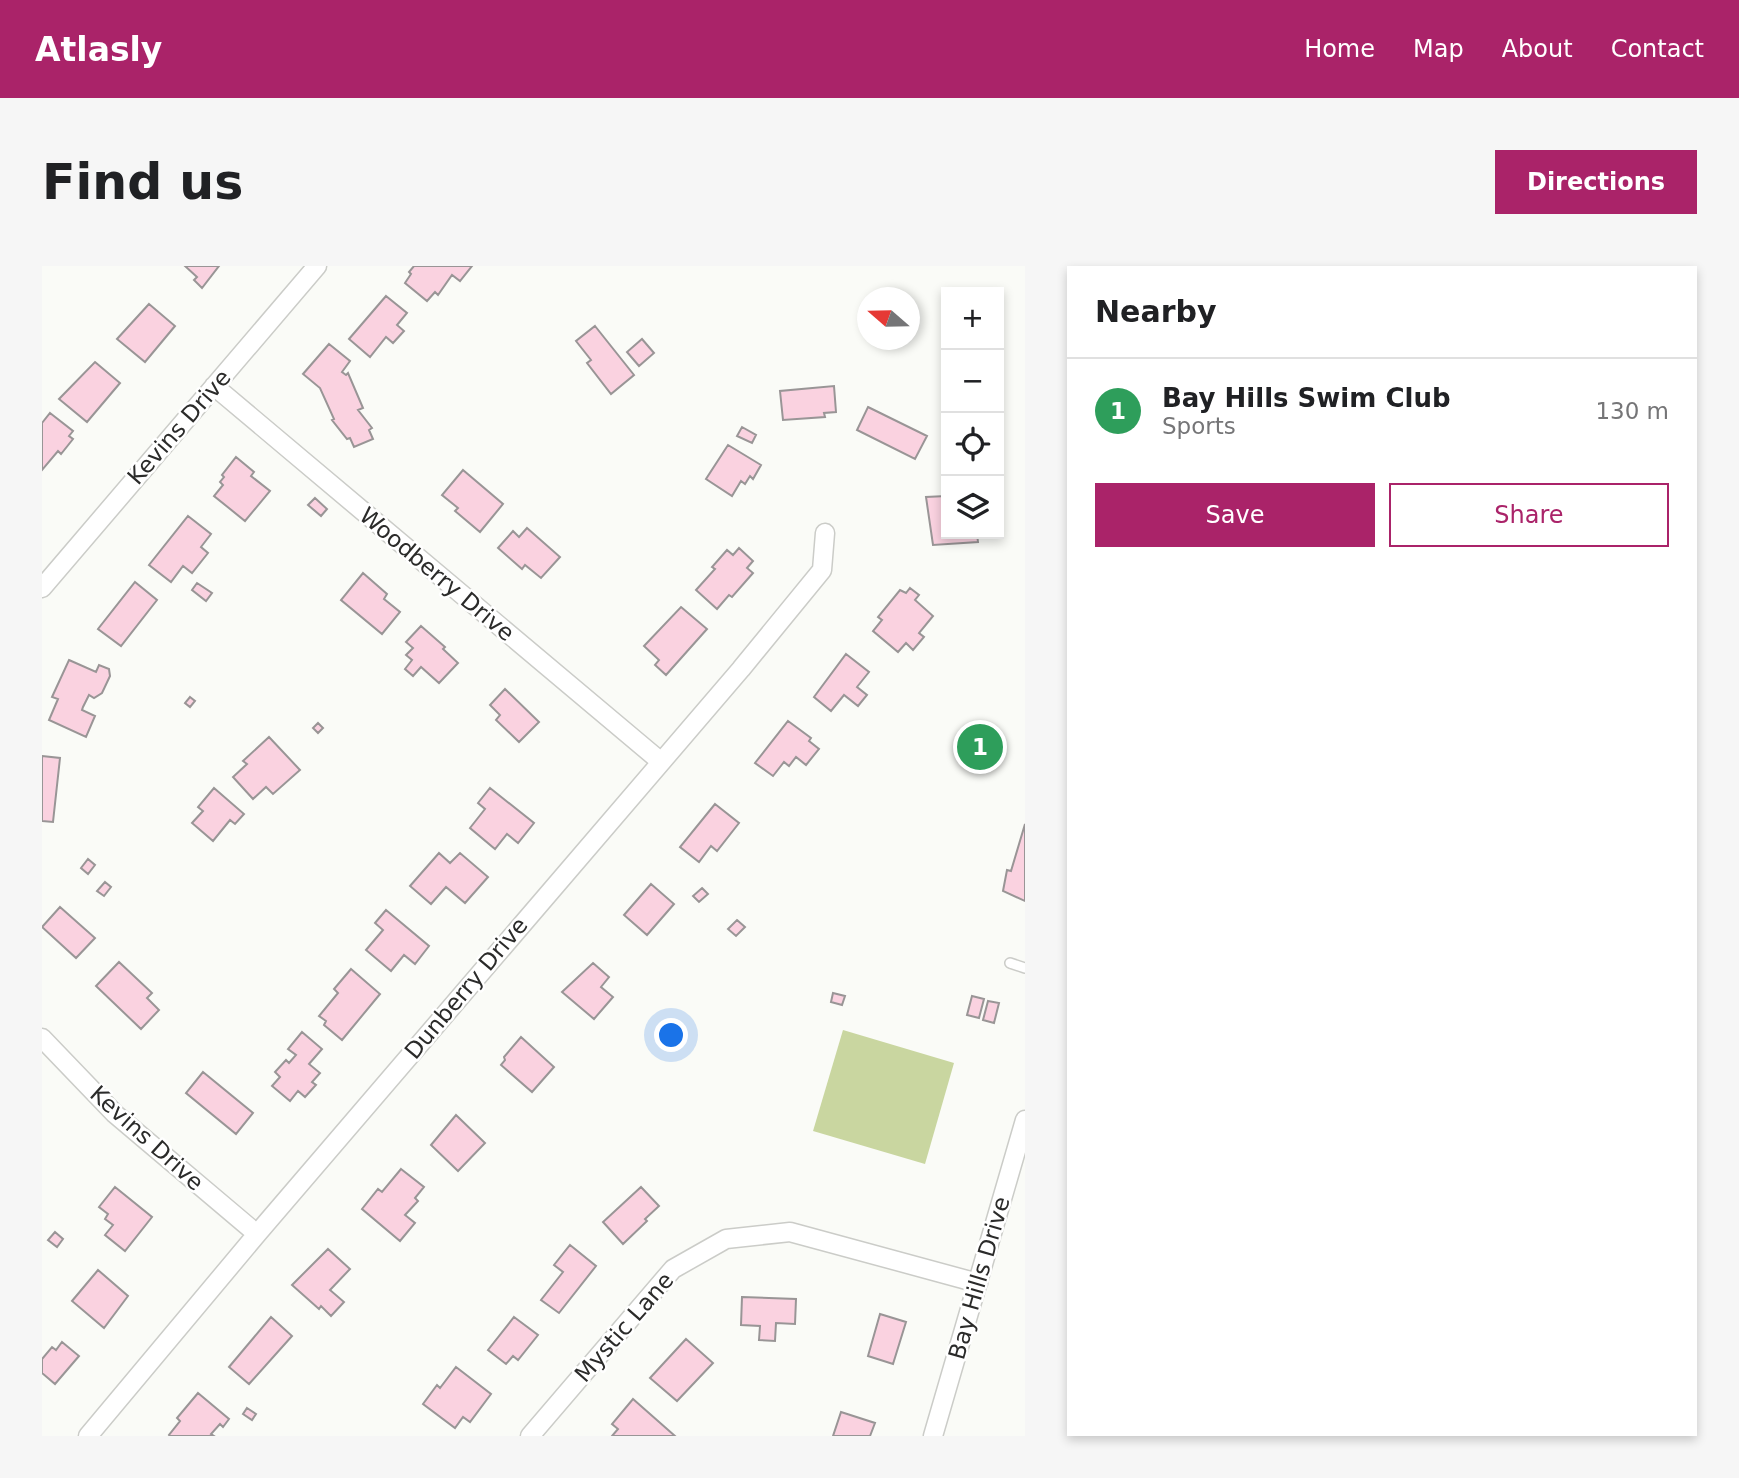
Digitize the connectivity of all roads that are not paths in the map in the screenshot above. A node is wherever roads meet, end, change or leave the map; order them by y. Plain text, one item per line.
1 (317, 266) edge
2 (214, 386) junction
3 (825, 533) dead end
4 (42, 588) edge
5 (660, 761) junction
6 (1010, 963) dead end
7 (1025, 968) edge
8 (42, 1038) edge
9 (1025, 1120) edge
10 (257, 1234) junction
11 (978, 1283) junction
12 (88, 1436) edge
13 (530, 1436) edge
14 (933, 1436) edge

1 - 2 street, Kevins Drive
2 - 4 street, Kevins Drive
2 - 5 street, Woodberry Drive
3 - 5 street, Dunberry Drive
5 - 10 street, Dunberry Drive
6 - 7 lane
8 - 10 street, Kevins Drive
9 - 11 street, Bay Hills Drive
10 - 12 street, Dunberry Drive
11 - 13 street, Mystic Lane
11 - 14 street, Bay Hills Drive

